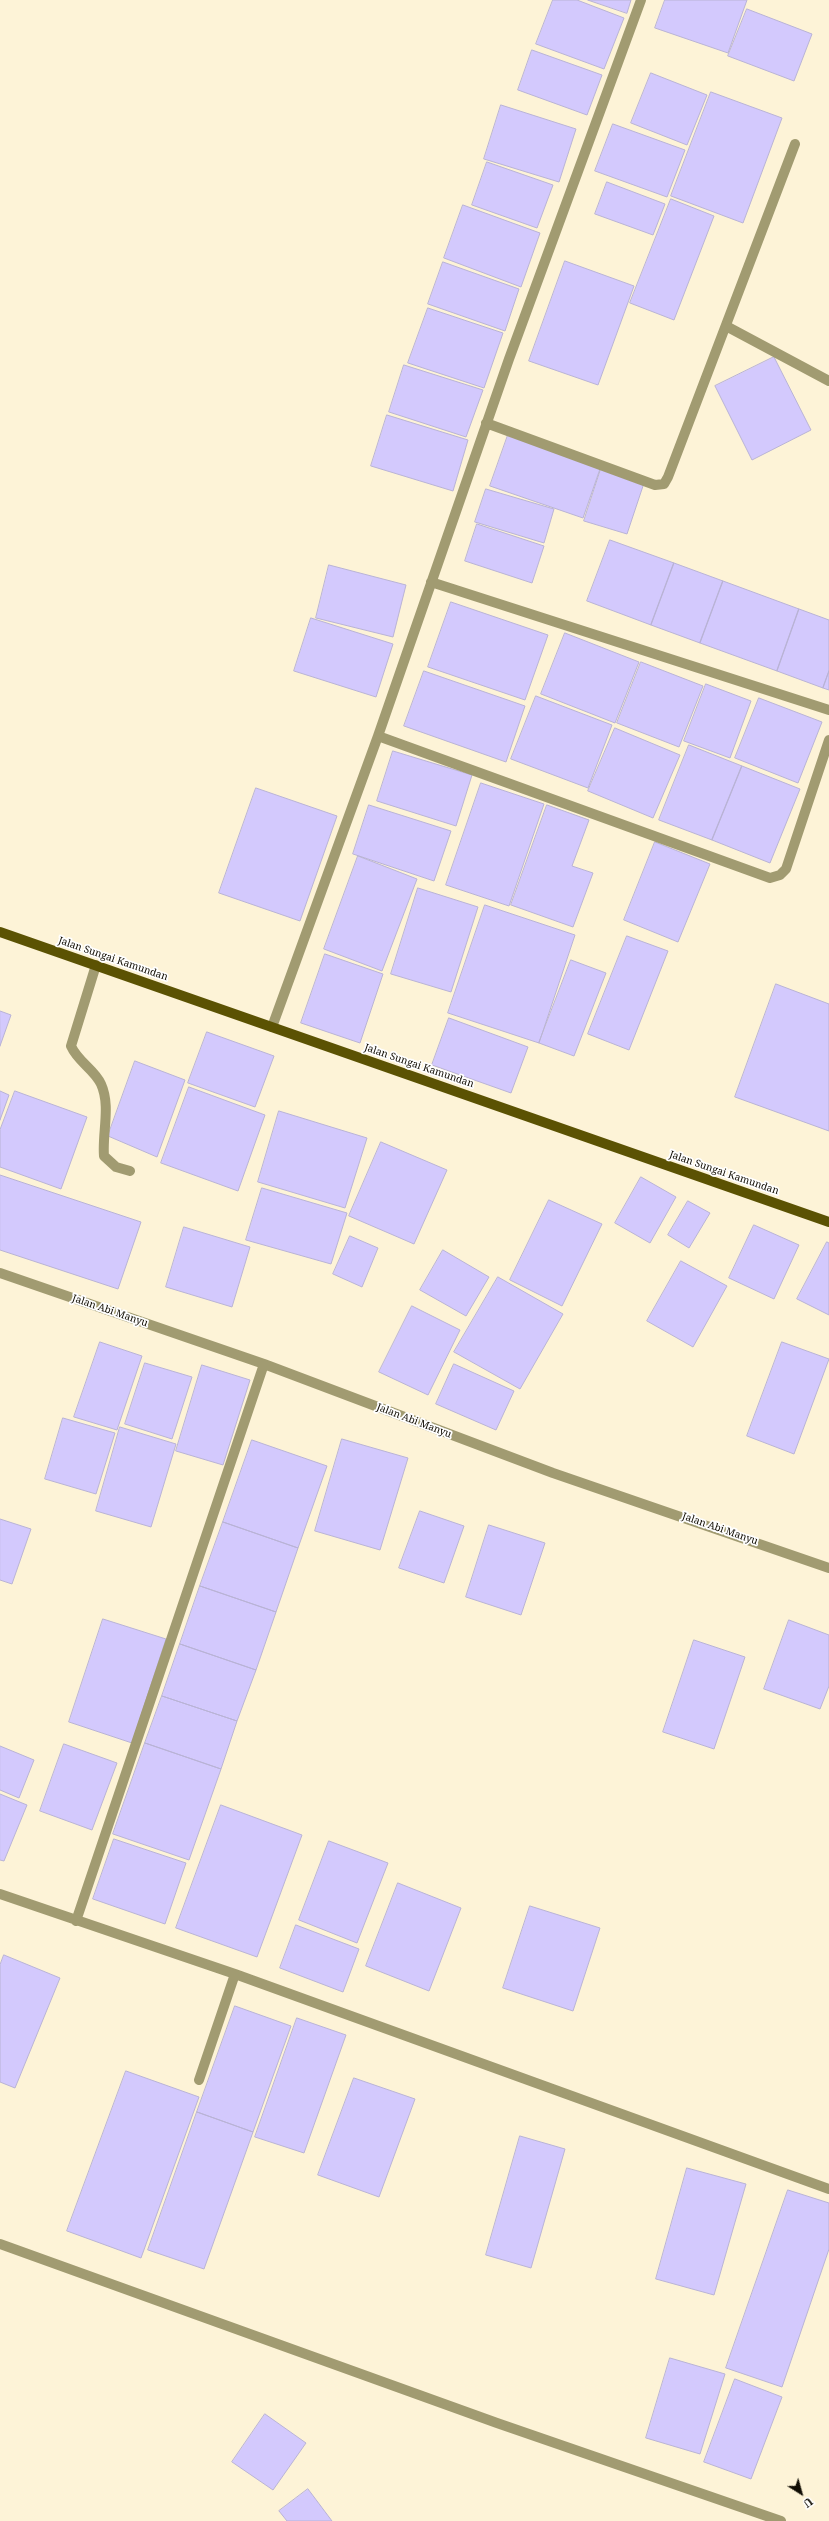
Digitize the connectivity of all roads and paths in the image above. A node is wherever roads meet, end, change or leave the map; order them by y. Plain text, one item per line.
1 (642, 0) edge
2 (795, 144) dead end
3 (726, 326) junction
4 (829, 381) edge
5 (486, 423) junction
6 (431, 582) junction
7 (829, 710) edge
8 (378, 736) junction
9 (829, 740) edge
10 (0, 932) edge
11 (96, 965) junction
12 (272, 1027) junction
13 (130, 1171) dead end
14 (829, 1222) edge
15 (0, 1273) edge
16 (264, 1364) junction
17 (829, 1568) edge
18 (0, 1894) edge
19 (76, 1921) junction
20 (235, 1974) junction
21 (200, 2080) dead end
22 (829, 2189) edge
23 (0, 2244) edge
24 (781, 2521) edge

1 - 5 street
2 - 3 street
3 - 4 street
3 - 5 street
5 - 6 street
6 - 7 street
6 - 8 street
8 - 9 street
8 - 12 street
10 - 11 main road, Jalan Sungai Kamundan
11 - 12 main road, Jalan Sungai Kamundan
11 - 13 street
12 - 14 main road, Jalan Sungai Kamundan
15 - 16 street, Jalan Abi Manyu
16 - 17 street, Jalan Abi Manyu
16 - 19 street
18 - 19 street
19 - 20 street
20 - 21 street
20 - 22 street
23 - 24 street

